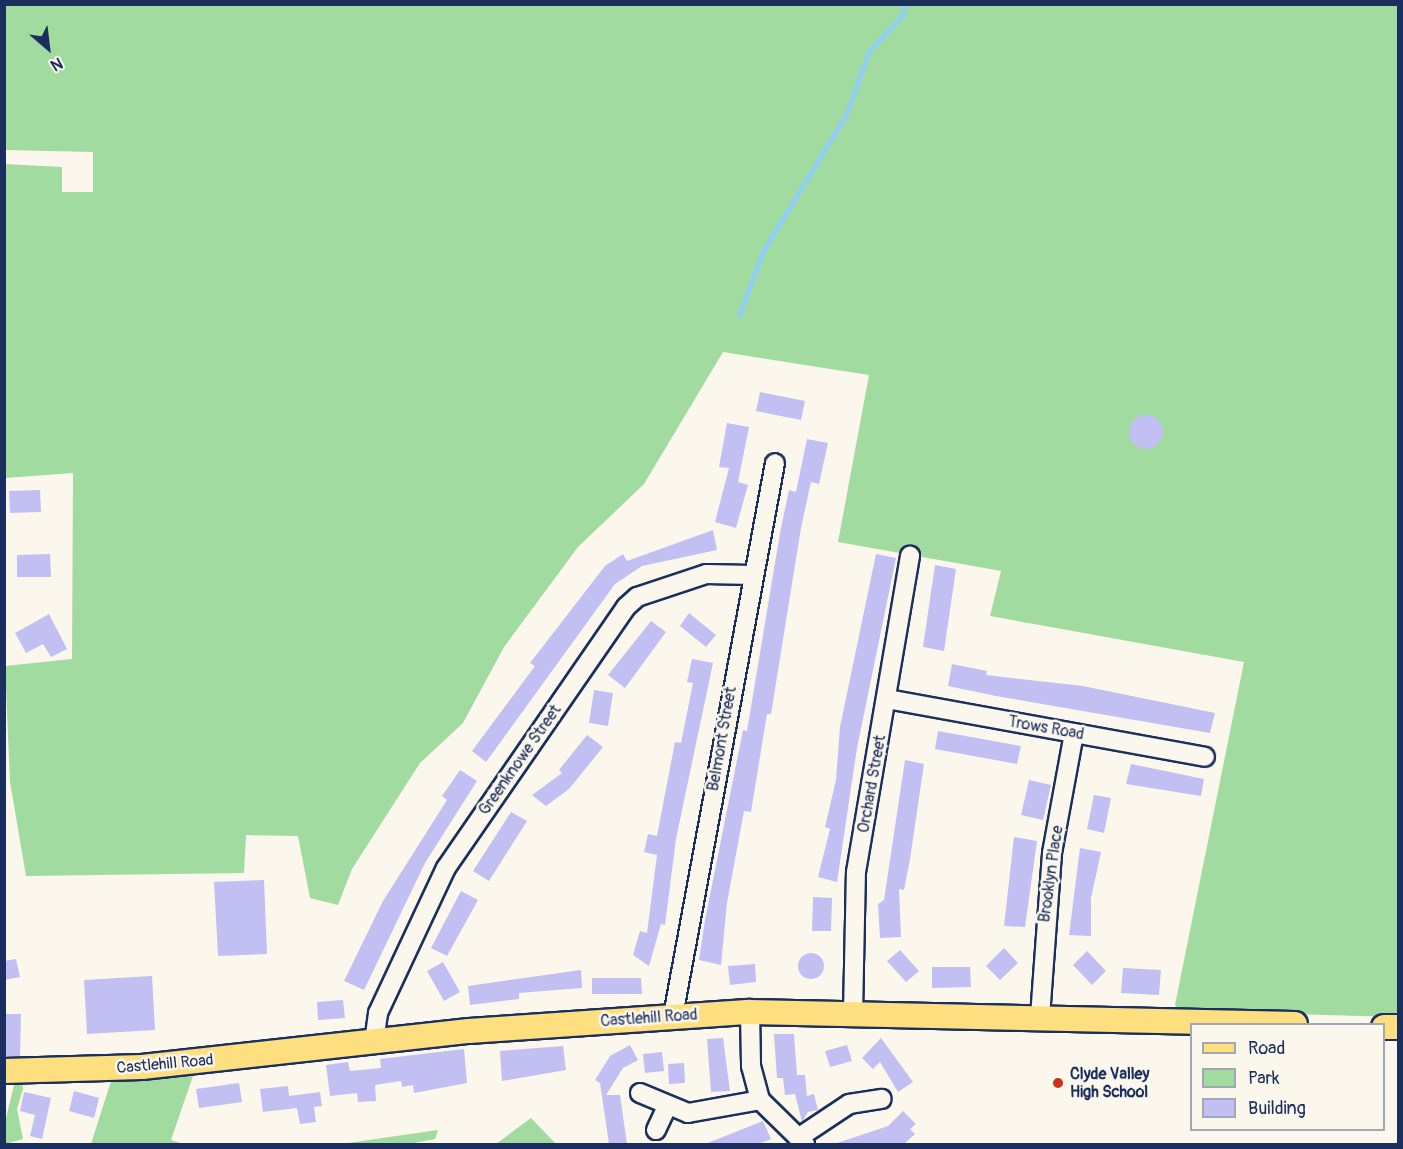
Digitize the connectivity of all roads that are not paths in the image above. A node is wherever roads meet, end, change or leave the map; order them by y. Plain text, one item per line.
1 (775, 463) dead end
2 (910, 556) dead end
3 (752, 575) junction
4 (887, 699) junction
5 (1074, 733) junction
6 (1205, 757) dead end
7 (750, 1012) junction
8 (853, 1013) junction
9 (673, 1016) junction
10 (1040, 1017) junction
11 (1259, 1023) edge
12 (374, 1042) junction
13 (4, 1071) edge
14 (640, 1093) dead end
15 (882, 1099) dead end
16 (760, 1100) junction
17 (667, 1106) junction
18 (656, 1130) dead end
19 (801, 1141) edge

1 - 3 street, Belmont Street
2 - 4 street, Orchard Street
3 - 9 street, Belmont Street
3 - 12 street, Greenknowe Street
4 - 5 street, Trows Road
4 - 8 street, Orchard Street
5 - 6 street, Trows Road
5 - 10 street, Brooklyn Place
7 - 8 main road, Castlehill Road
7 - 9 main road, Castlehill Road
7 - 16 street
8 - 10 main road, Castlehill Road
9 - 12 main road, Castlehill Road
10 - 11 main road, Castlehill Road
12 - 13 main road, Castlehill Road
14 - 17 street
15 - 19 street
16 - 17 street
16 - 19 street
17 - 18 street

